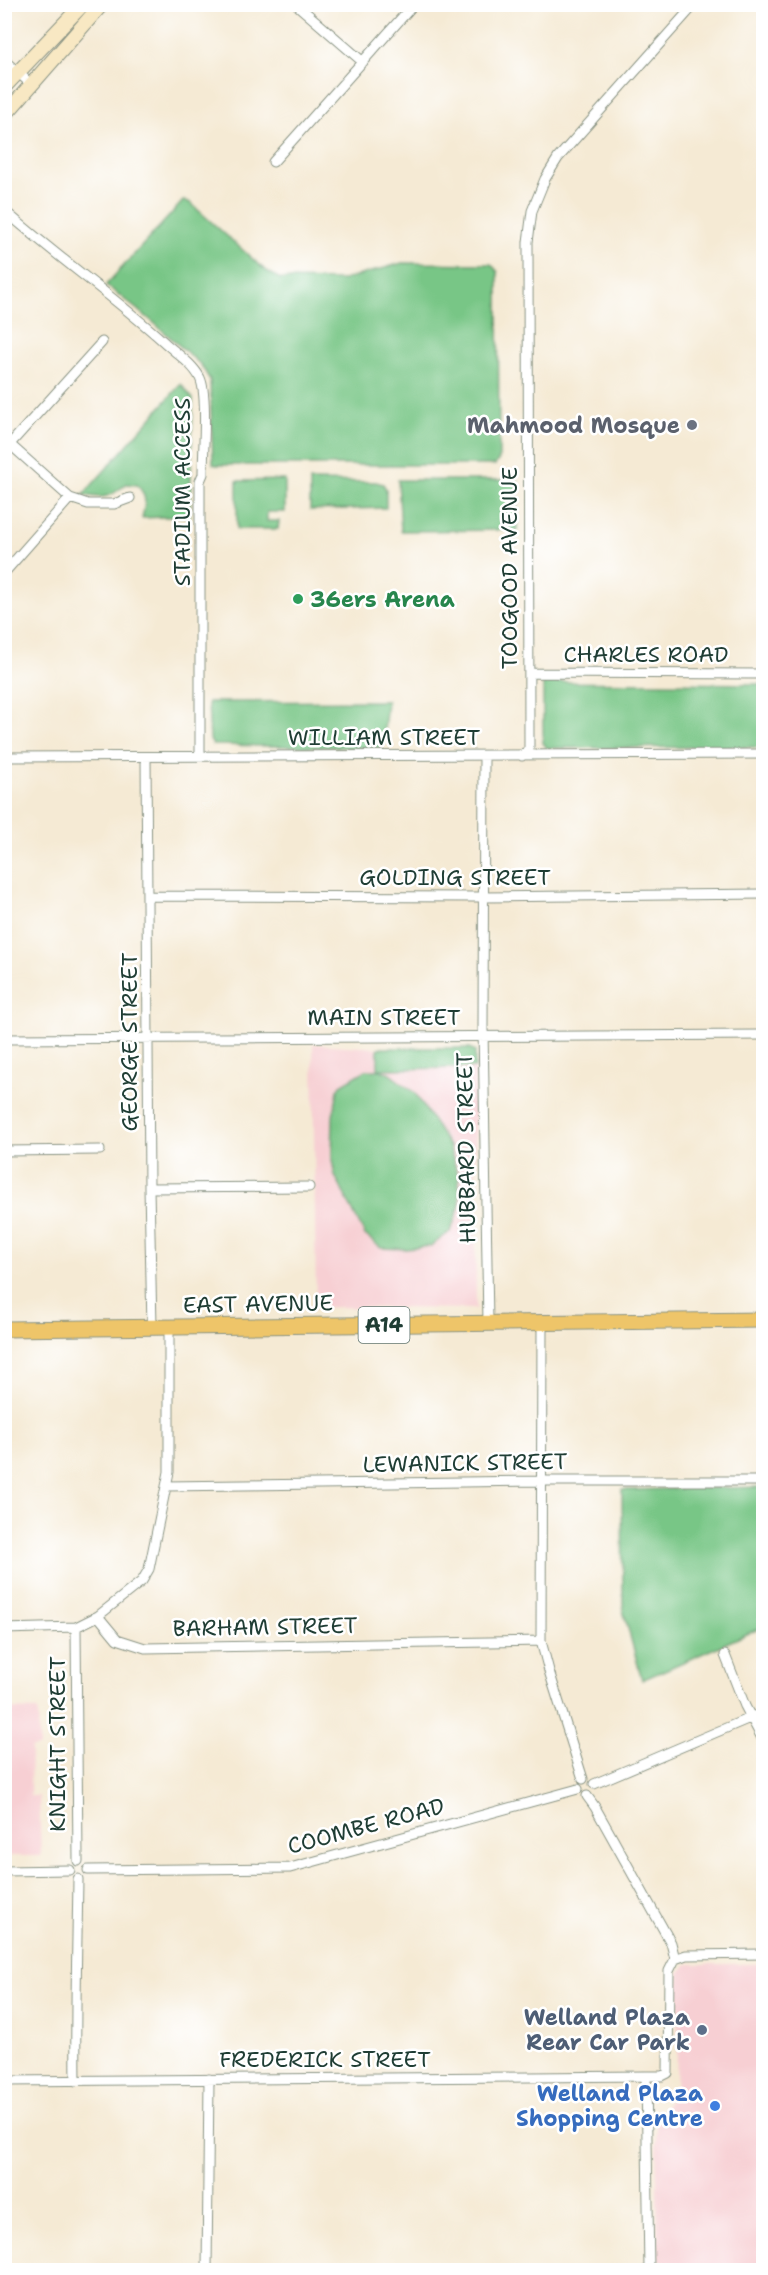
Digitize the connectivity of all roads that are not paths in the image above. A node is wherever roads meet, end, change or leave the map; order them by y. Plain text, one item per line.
1 (83, 4) edge
2 (102, 4) edge
3 (296, 4) edge
4 (414, 4) edge
5 (695, 4) edge
6 (4, 60) edge
7 (363, 62) junction
8 (18, 72) junction
9 (32, 85) junction
10 (4, 87) edge
11 (4, 116) edge
12 (273, 162) dead end
13 (4, 210) edge
14 (102, 342) dead end
15 (7, 442) edge
16 (70, 498) junction
17 (130, 498) dead end
18 (4, 573) edge
19 (529, 673) junction
20 (764, 674) edge
21 (764, 754) edge
22 (200, 756) junction
23 (484, 756) junction
24 (522, 756) junction
25 (4, 757) edge
26 (146, 757) junction
27 (764, 894) edge
28 (147, 896) junction
29 (482, 897) junction
30 (764, 1035) edge
31 (483, 1037) junction
32 (149, 1038) junction
33 (4, 1039) edge
34 (100, 1150) dead end
35 (4, 1151) edge
36 (309, 1187) dead end
37 (149, 1188) junction
38 (764, 1320) edge
39 (488, 1323) junction
40 (542, 1323) junction
41 (169, 1327) junction
42 (152, 1328) junction
43 (4, 1329) edge
44 (764, 1481) edge
45 (540, 1482) junction
46 (166, 1486) junction
47 (98, 1616) junction
48 (76, 1627) junction
49 (4, 1629) edge
50 (542, 1641) junction
51 (725, 1654) dead end
52 (764, 1712) edge
53 (751, 1718) junction
54 (764, 1742) edge
55 (583, 1779) junction
56 (594, 1784) junction
57 (578, 1789) junction
58 (587, 1796) junction
59 (78, 1861) junction
60 (4, 1870) edge
61 (70, 1870) junction
62 (88, 1870) junction
63 (78, 1879) junction
64 (764, 1954) edge
65 (675, 1959) junction
66 (646, 2076) junction
67 (209, 2079) junction
68 (4, 2081) edge
69 (76, 2081) junction
70 (207, 2271) edge
71 (649, 2271) edge

1 - 8 main road
2 - 9 main road
3 - 7 street
4 - 7 street
5 - 19 street, TOOGOOD AVENUE
6 - 8 street
7 - 12 street
8 - 9 street
8 - 10 main road
9 - 11 main road
13 - 22 street, STADIUM ACCESS
14 - 15 street
15 - 16 street
16 - 17 street
16 - 18 street
19 - 20 street, CHARLES ROAD
19 - 24 street, TOOGOOD AVENUE
21 - 24 street, WILLIAM STREET
22 - 23 street, WILLIAM STREET
22 - 26 street, WILLIAM STREET
23 - 24 street, WILLIAM STREET
23 - 29 street, HUBBARD STREET
25 - 26 street, WILLIAM STREET
26 - 28 street, GEORGE STREET
27 - 29 street, GOLDING STREET
28 - 29 street, GOLDING STREET
28 - 32 street, GEORGE STREET
29 - 31 street, HUBBARD STREET
30 - 31 street, MAIN STREET
31 - 32 street, MAIN STREET
31 - 39 street, HUBBARD STREET
32 - 33 street, MAIN STREET
32 - 37 street, GEORGE STREET
34 - 35 street
36 - 37 street
37 - 42 street, GEORGE STREET
38 - 40 main road, EAST AVENUE / A14
39 - 40 main road, EAST AVENUE / A14
39 - 41 main road, EAST AVENUE / A14
40 - 45 street
41 - 42 main road, EAST AVENUE / A14
41 - 46 street
42 - 43 main road, EAST AVENUE / A14
44 - 45 street, LEWANICK STREET
45 - 46 street, LEWANICK STREET
45 - 50 street
46 - 47 street
47 - 48 street
47 - 50 street, BARHAM STREET
48 - 49 street
48 - 59 street, KNIGHT STREET
50 - 55 street
51 - 53 street
52 - 53 street
53 - 54 street
53 - 56 street
55 - 56 street
55 - 57 street
56 - 58 street
57 - 58 street
57 - 62 street, COOMBE ROAD
58 - 65 street
59 - 61 street
59 - 62 street
60 - 61 street
61 - 63 street
62 - 63 street
63 - 69 street
64 - 65 street
65 - 66 street
66 - 67 street, FREDERICK STREET
66 - 71 street
67 - 69 street, FREDERICK STREET
67 - 70 street
68 - 69 street, FREDERICK STREET

